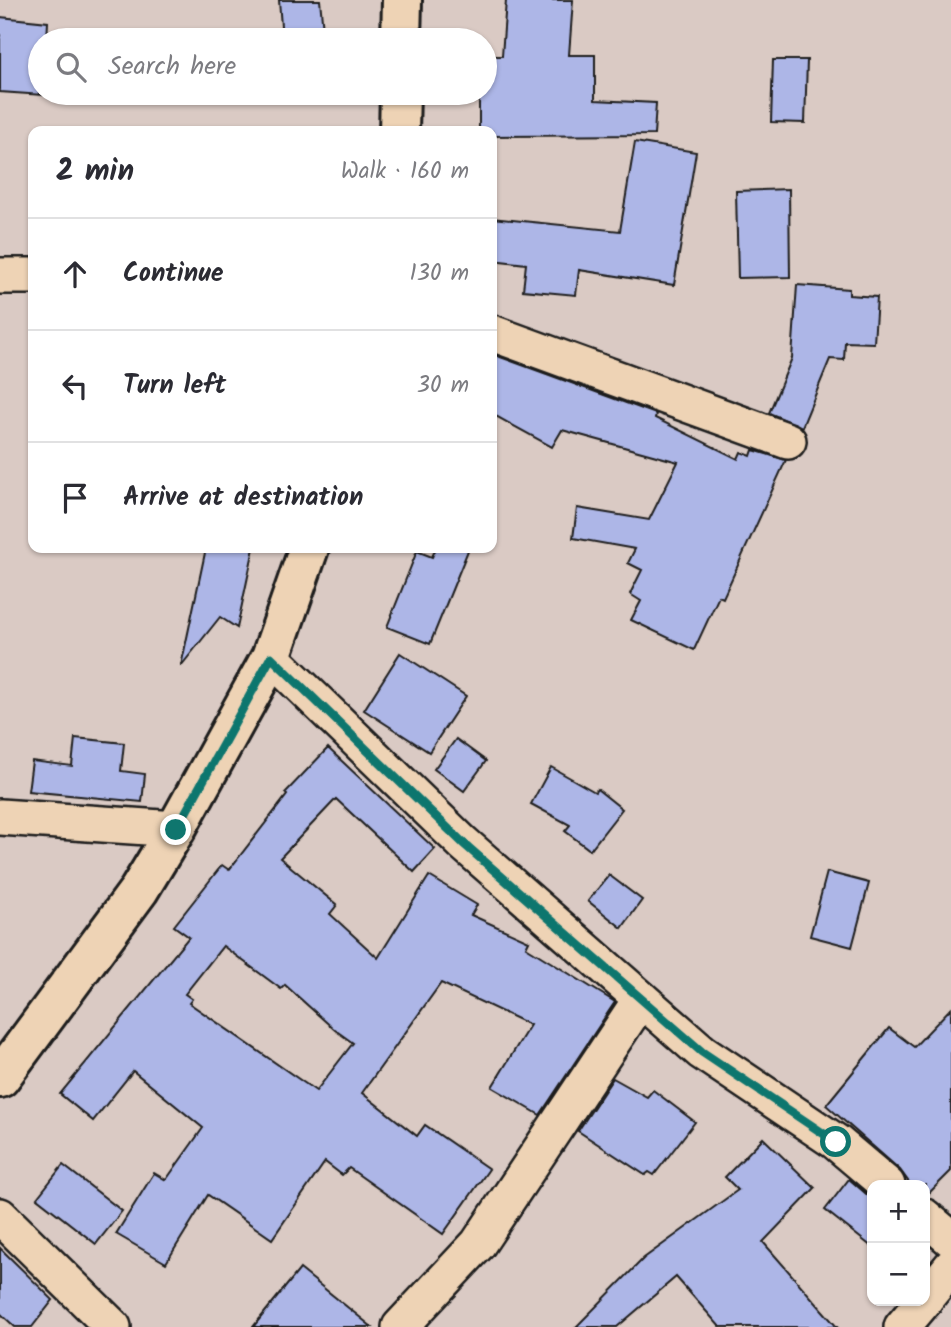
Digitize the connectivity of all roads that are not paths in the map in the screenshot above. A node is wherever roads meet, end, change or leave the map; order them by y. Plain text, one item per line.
1 (402, 0) edge
2 (401, 28) edge
3 (400, 105) edge
4 (399, 126) edge
5 (0, 276) edge
6 (28, 276) edge
7 (497, 335) edge
8 (789, 441) dead end
9 (307, 553) edge
10 (271, 657) junction
11 (0, 817) edge
12 (176, 830) junction
13 (641, 999) junction
14 (0, 1078) edge
15 (881, 1180) edge
16 (0, 1216) edge
17 (930, 1221) edge
18 (951, 1239) edge
19 (951, 1267) edge
20 (930, 1293) edge
21 (919, 1306) edge
22 (113, 1327) edge
23 (400, 1327) edge
24 (902, 1327) edge

1 - 2 street
3 - 4 street
5 - 6 street
7 - 8 street
9 - 10 street
10 - 12 street
10 - 13 street
11 - 12 street
12 - 14 street
13 - 15 street
13 - 23 street
16 - 22 street
17 - 18 street
19 - 20 street
21 - 24 street

